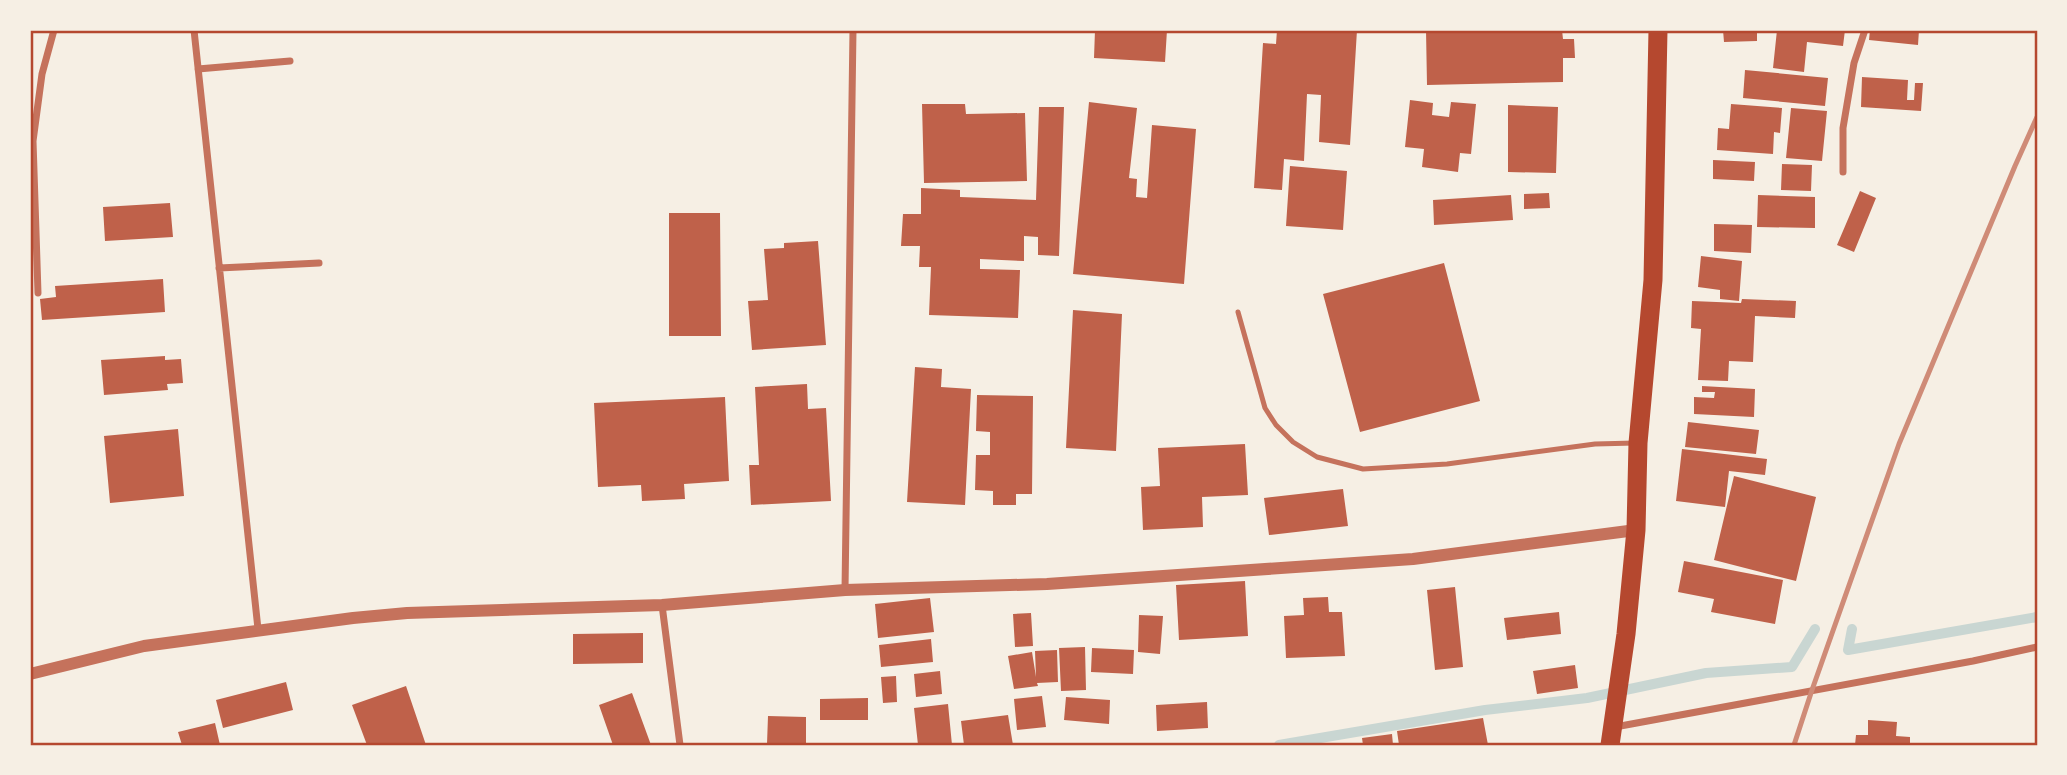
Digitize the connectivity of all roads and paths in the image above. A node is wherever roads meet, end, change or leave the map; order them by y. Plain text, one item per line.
1 (54, 30) edge
2 (194, 30) edge
3 (853, 30) edge
4 (1658, 30) edge
5 (1865, 30) edge
6 (290, 61) dead end
7 (198, 69) junction
8 (1843, 172) dead end
9 (319, 262) dead end
10 (219, 268) junction
11 (38, 293) dead end
12 (1238, 312) dead end
13 (1638, 443) junction
14 (1636, 530) junction
15 (845, 590) junction
16 (662, 605) junction
17 (258, 629) junction
18 (2037, 646) edge
19 (30, 674) edge
20 (1611, 737) edge
21 (680, 745) edge

1 - 11 street
2 - 7 street
3 - 15 street
4 - 13 highway
5 - 8 street
6 - 7 street
7 - 10 street
9 - 10 street
10 - 17 street
12 - 13 lane
13 - 14 highway
14 - 15 street
14 - 20 highway
15 - 16 street
16 - 17 street
16 - 21 street
17 - 19 street
18 - 20 street

